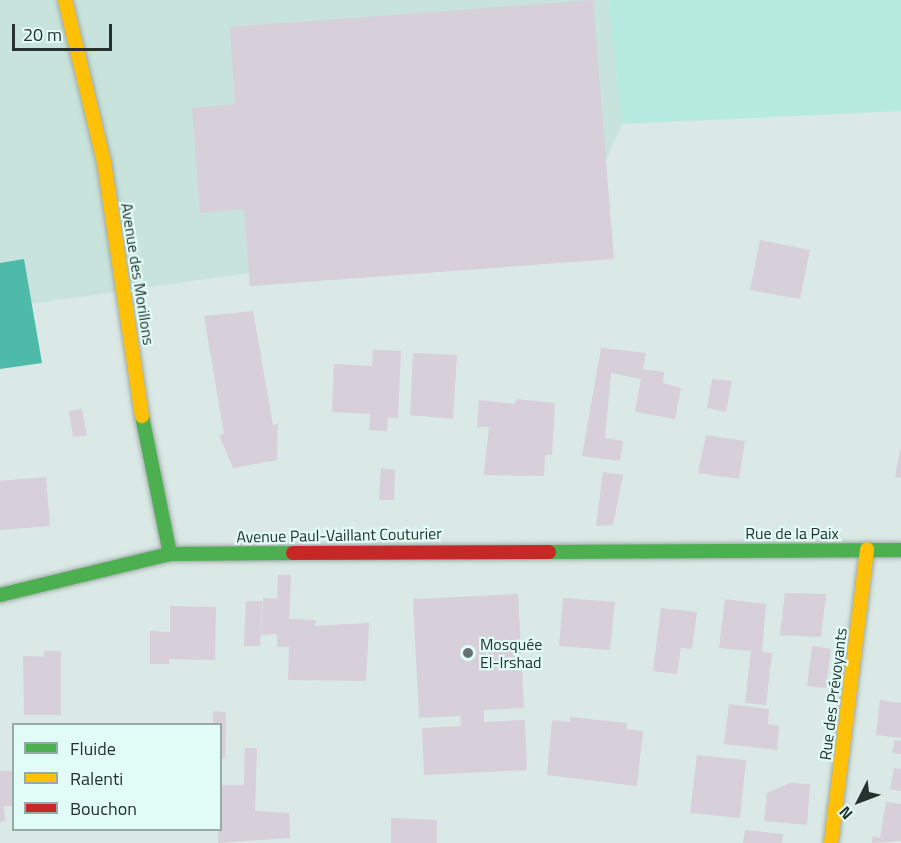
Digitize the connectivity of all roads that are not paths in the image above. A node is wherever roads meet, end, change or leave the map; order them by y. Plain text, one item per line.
1 (65, 0) edge
2 (867, 549) junction
3 (683, 550) joint
4 (901, 550) edge
5 (170, 554) junction
6 (0, 595) edge
7 (831, 843) edge

1 - 5 street, Avenue des Morillons
2 - 3 street, Rue de la Paix
2 - 4 street, Rue de la Paix
2 - 7 street, Rue des Prévoyants
3 - 5 street, Avenue Paul-Vaillant Couturier
5 - 6 street, Avenue Paul-Vaillant Couturier

